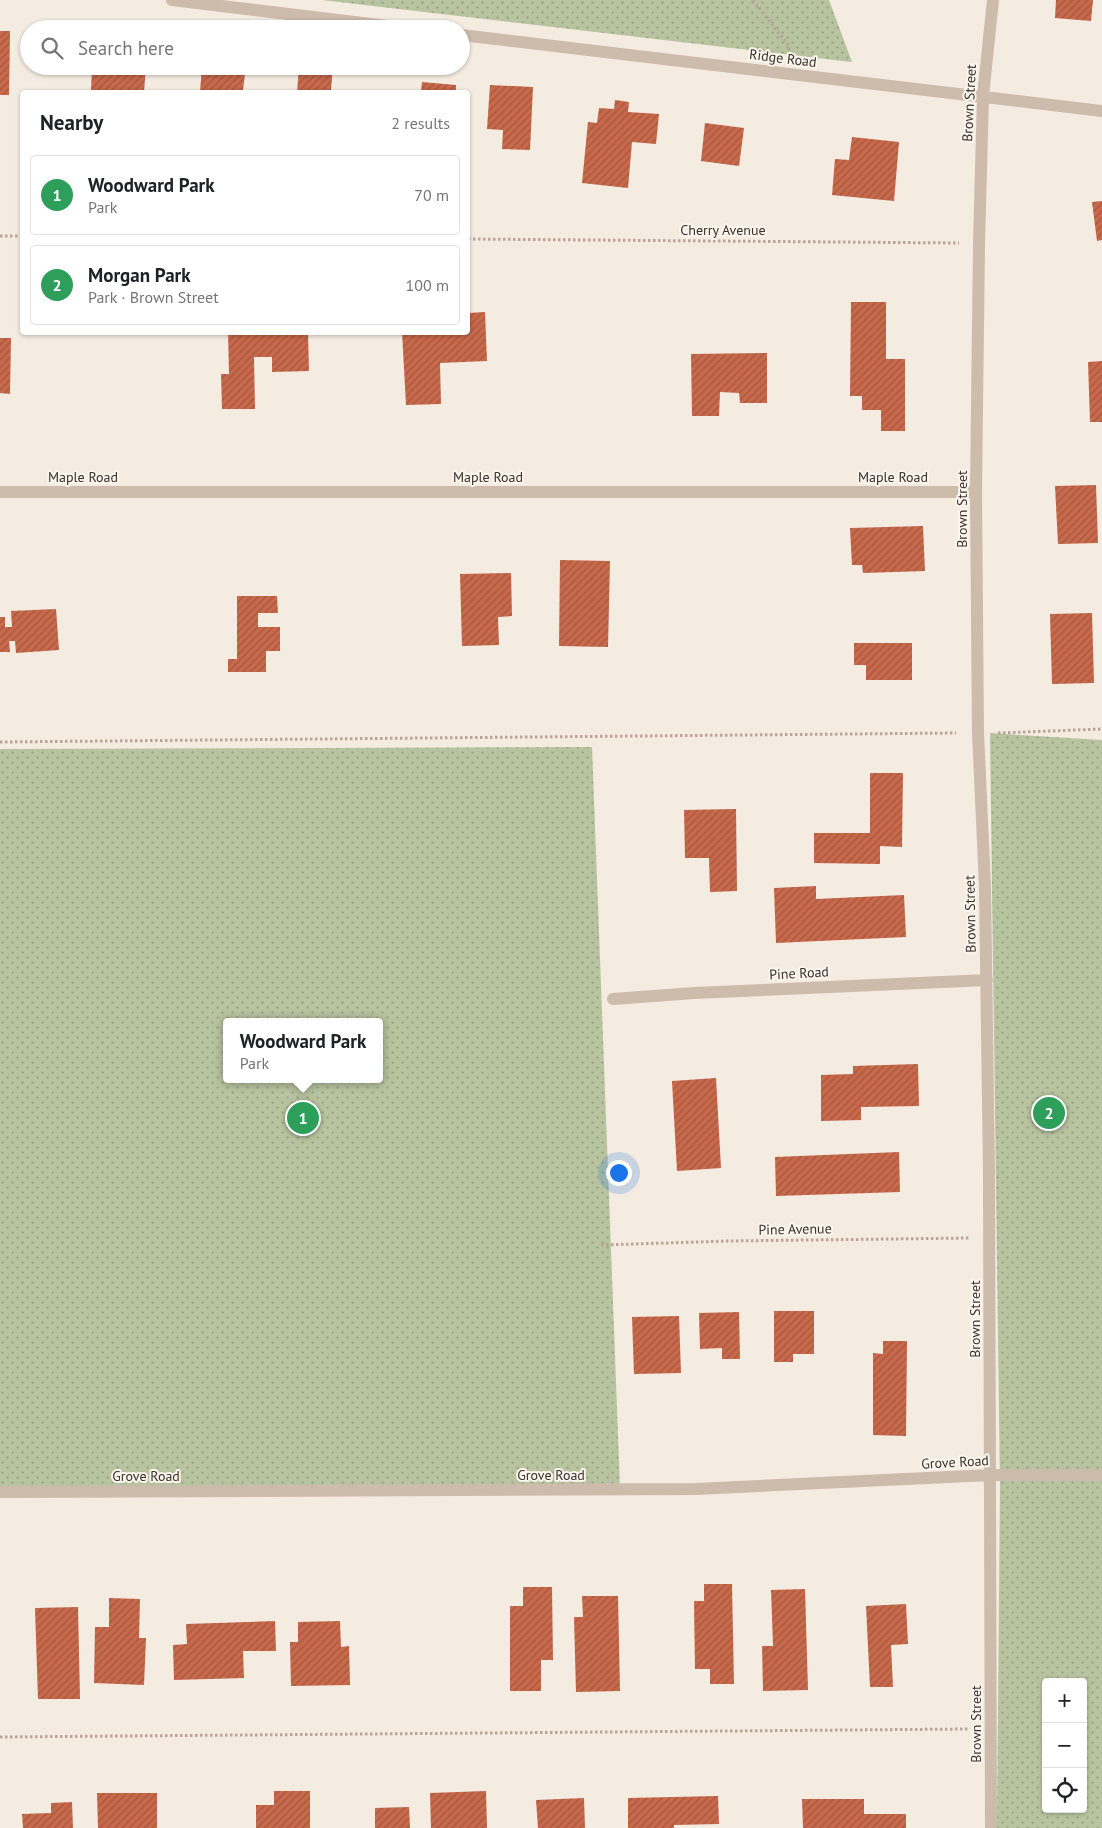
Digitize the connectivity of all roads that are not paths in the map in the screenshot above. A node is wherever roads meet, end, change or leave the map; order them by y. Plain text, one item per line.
1 (172, 0) edge
2 (993, 0) edge
3 (338, 20) edge
4 (470, 36) edge
5 (983, 96) junction
6 (1102, 111) edge
7 (0, 492) edge
8 (976, 492) junction
9 (987, 980) junction
10 (613, 999) dead end
11 (991, 1475) junction
12 (1102, 1475) edge
13 (0, 1492) edge
14 (991, 1828) edge

1 - 3 street
2 - 5 street, Brown Street
4 - 5 street, Ridge Road
5 - 6 street, Ridge Road
5 - 8 street, Brown Street
7 - 8 street, Maple Road
8 - 9 street, Brown Street
9 - 10 street, Pine Road
9 - 11 street, Brown Street
11 - 12 street, Grove Road
11 - 13 street, Grove Road
11 - 14 street, Brown Street

